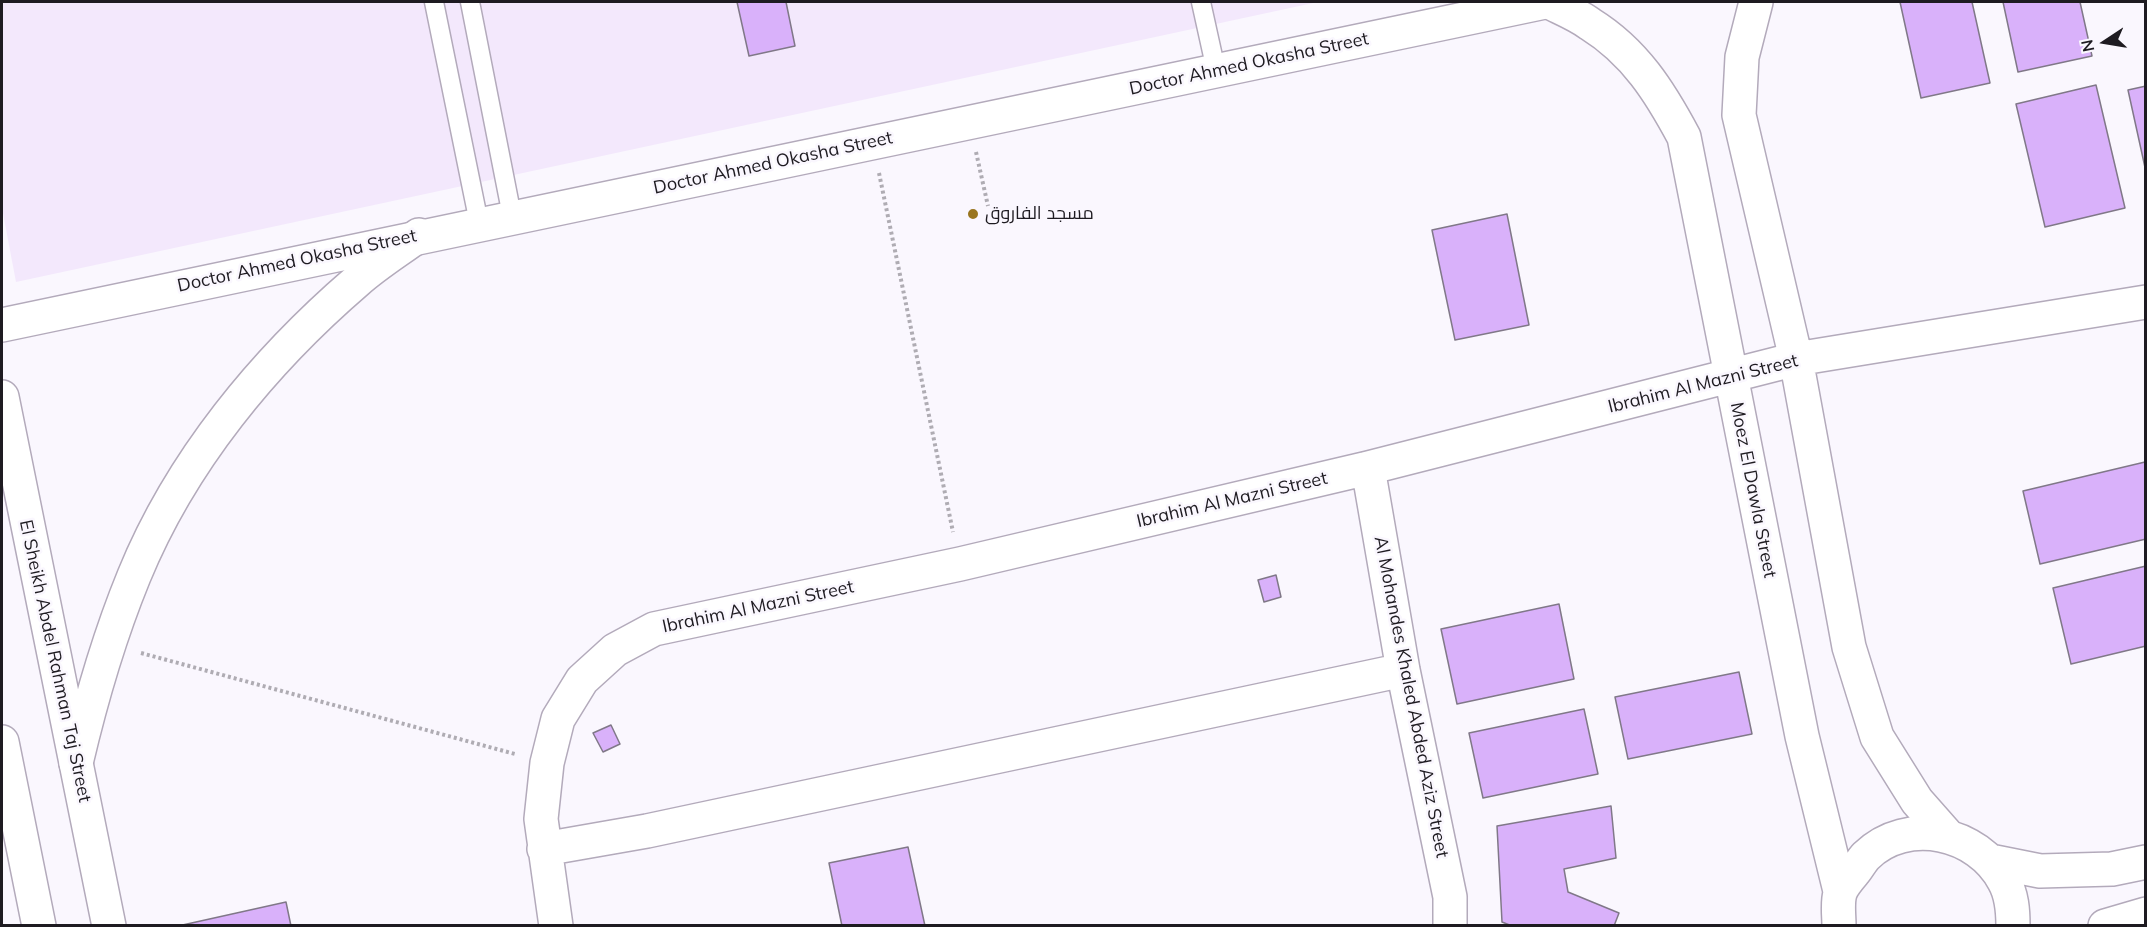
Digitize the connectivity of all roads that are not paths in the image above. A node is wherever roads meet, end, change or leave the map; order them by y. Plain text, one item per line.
1 (434, 2) edge
2 (470, 2) edge
3 (1201, 2) edge
4 (1545, 2) edge
5 (1549, 2) edge
6 (1756, 2) edge
7 (1216, 70) junction
8 (512, 216) junction
9 (479, 223) junction
10 (419, 235) junction
11 (2145, 302) edge
12 (2, 325) edge
13 (1796, 359) junction
14 (1730, 377) junction
15 (2, 397) edge
16 (1368, 468) junction
17 (1403, 670) junction
18 (2, 742) edge
19 (76, 763) junction
20 (6, 784) edge
21 (1947, 835) junction
22 (544, 849) junction
23 (1990, 861) junction
24 (2145, 862) edge
25 (1840, 891) junction
26 (2145, 914) edge
27 (39, 926) edge
28 (109, 926) edge
29 (556, 926) edge
30 (1450, 926) edge
31 (1839, 926) edge
32 (2013, 926) edge
33 (2105, 926) edge

1 - 9 lane
2 - 8 lane
3 - 7 lane
4 - 7 street, Doctor Ahmed Okasha Street
5 - 14 street, Moez El Dawla Street
6 - 13 street
7 - 8 street, Doctor Ahmed Okasha Street
8 - 9 street, Doctor Ahmed Okasha Street
9 - 10 street, Doctor Ahmed Okasha Street
10 - 12 street, Doctor Ahmed Okasha Street
10 - 19 street
11 - 13 street, Ibrahim Al Mazni Street
13 - 14 street, Ibrahim Al Mazni Street
13 - 21 street
14 - 16 street, Ibrahim Al Mazni Street
14 - 25 street, Moez El Dawla Street
15 - 19 street, El Sheikh Abdel Rahman Taj Street
16 - 17 street, Al Mohandes Khaled Abded Aziz Street
16 - 22 street, Ibrahim Al Mazni Street
17 - 22 street
17 - 30 street, Al Mohandes Khaled Abded Aziz Street
18 - 20 street
19 - 28 street, El Sheikh Abdel Rahman Taj Street
20 - 27 street
21 - 23 street
21 - 25 street
22 - 29 street, Ibrahim Al Mazni Street
23 - 24 street
23 - 32 street
25 - 31 street, Moez El Dawla Street
26 - 33 street

